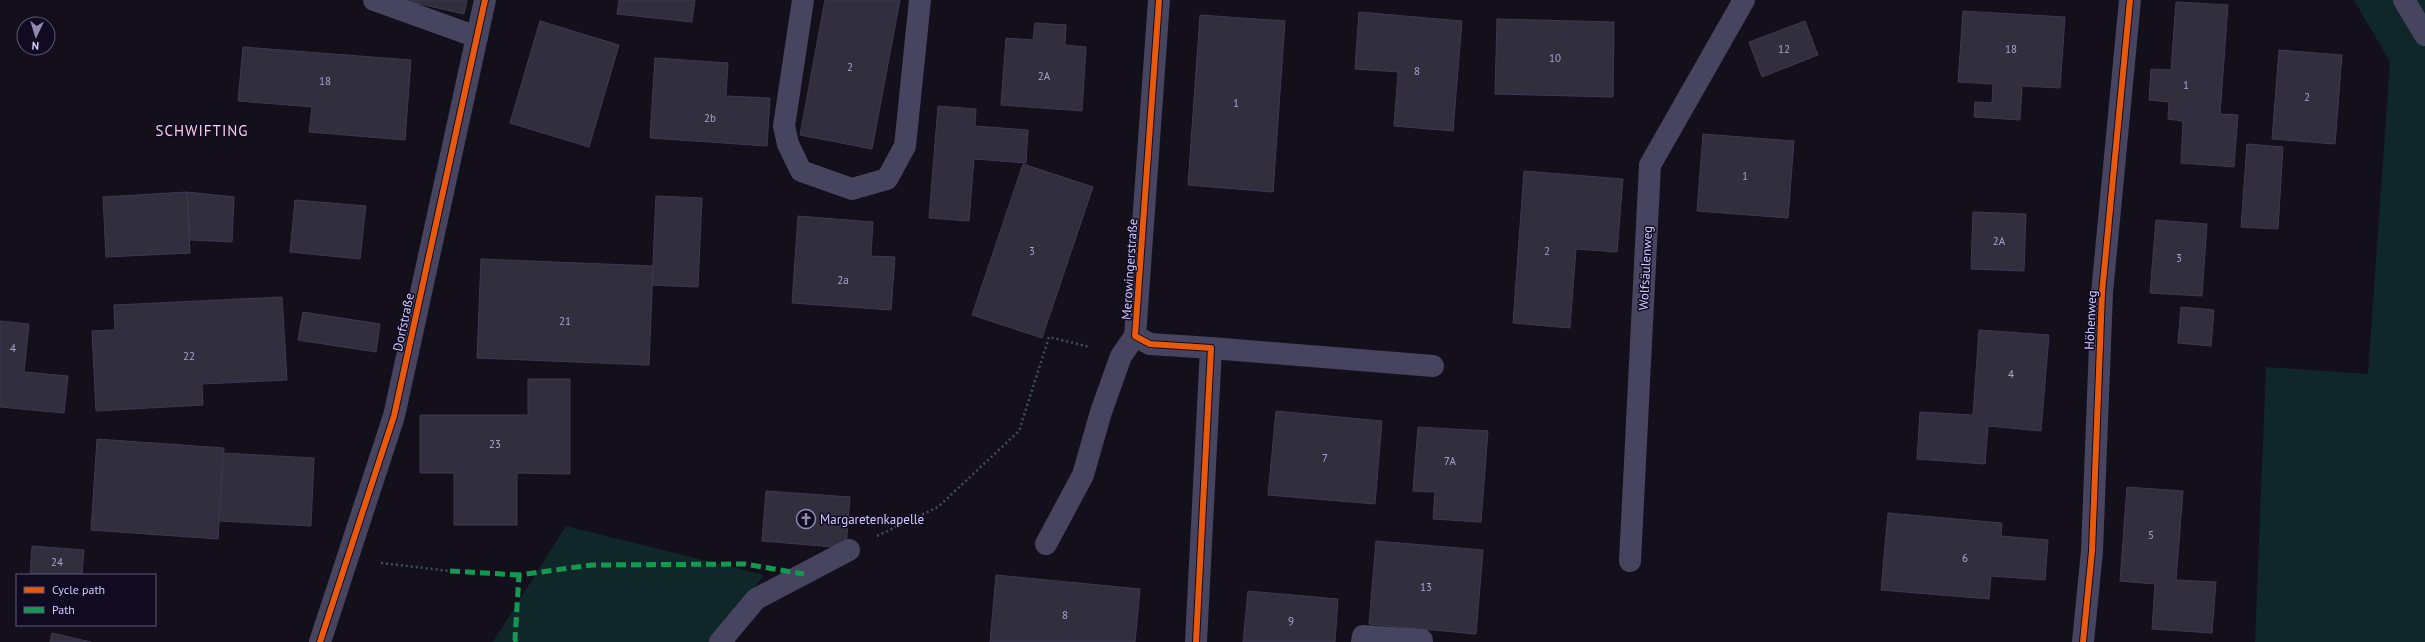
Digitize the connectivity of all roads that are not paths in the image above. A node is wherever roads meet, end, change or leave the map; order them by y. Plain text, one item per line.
1 (374, 0) edge
2 (485, 0) edge
3 (803, 0) edge
4 (920, 0) edge
5 (1159, 0) edge
6 (1744, 0) edge
7 (2130, 0) edge
8 (2404, 0) edge
9 (2425, 35) edge
10 (477, 37) junction
11 (1135, 336) junction
12 (1211, 348) junction
13 (1434, 366) dead end
14 (1046, 544) dead end
15 (849, 550) road end
16 (1630, 561) dead end
17 (1422, 640) dead end
18 (320, 642) edge
19 (720, 642) edge
20 (1196, 642) edge
21 (1362, 642) edge
22 (2083, 642) edge

1 - 10 street
2 - 10 street, Dorfstraße
3 - 4 street
5 - 11 street, Merowingerstraße
6 - 16 street, Wolfsäulenweg
7 - 22 street, Höhenweg
8 - 9 street
10 - 18 street, Dorfstraße
11 - 12 street, Merowingerstraße
11 - 14 street
12 - 13 street, Merowingerstraße
12 - 20 street
15 - 19 street
17 - 21 street

